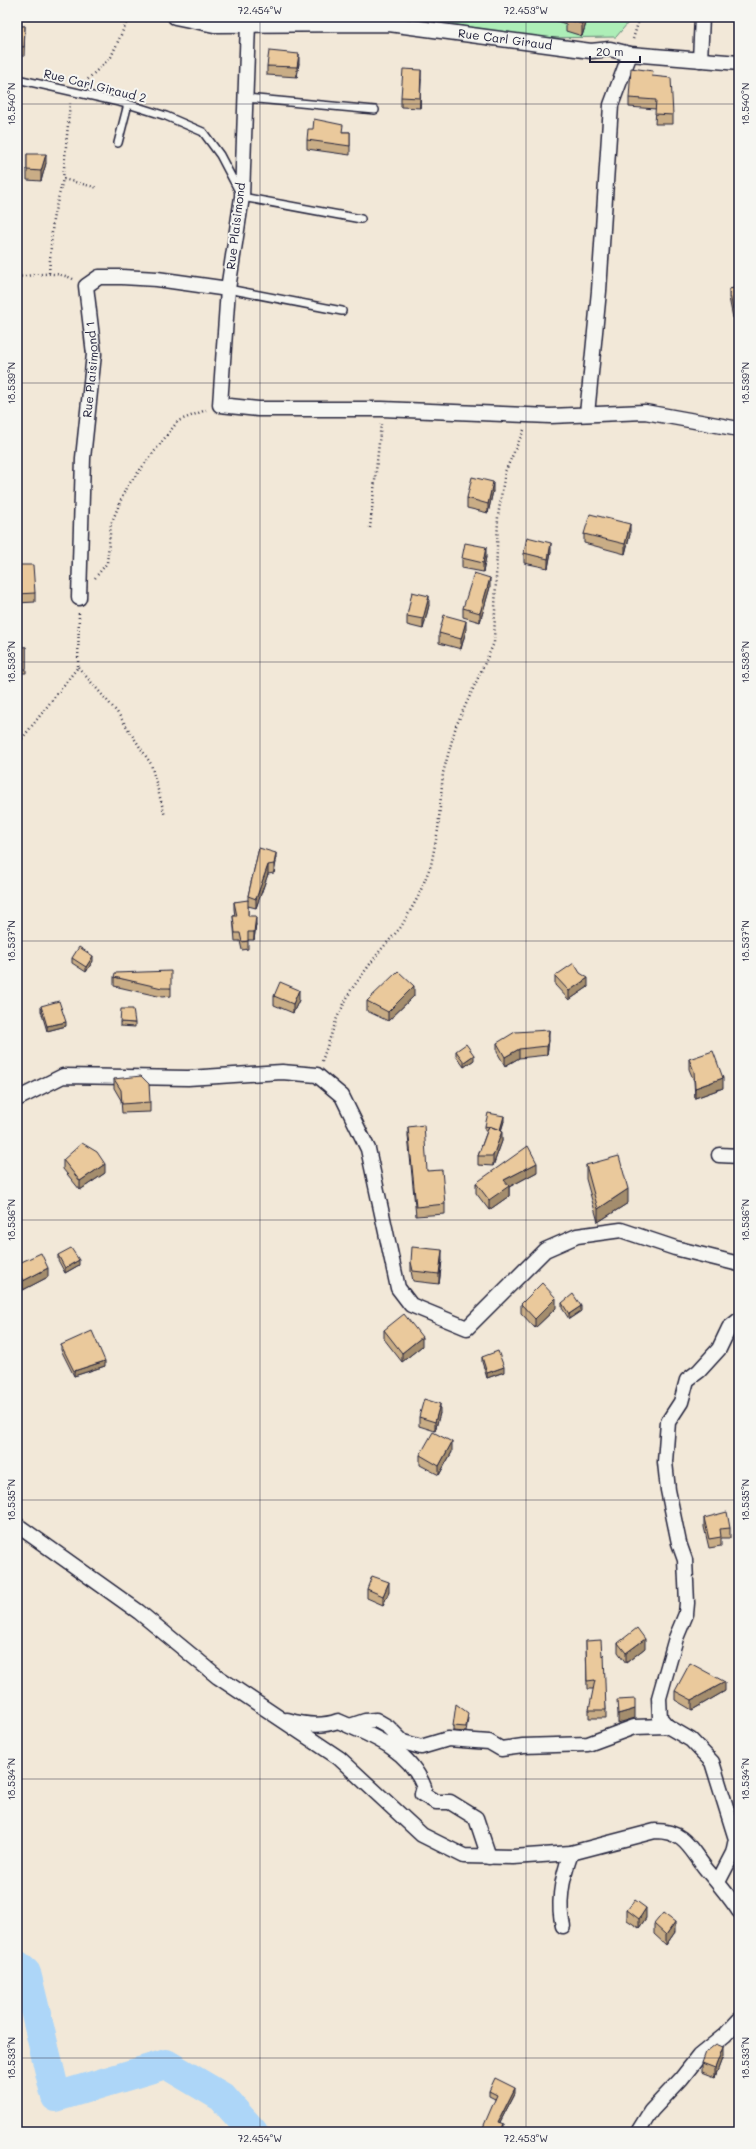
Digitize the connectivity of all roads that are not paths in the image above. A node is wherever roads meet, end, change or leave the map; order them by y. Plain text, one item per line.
1 (175, 17) edge
2 (702, 17) edge
3 (248, 23) junction
4 (630, 54) junction
5 (700, 60) junction
6 (739, 63) edge
7 (17, 79) edge
8 (246, 98) junction
9 (128, 104) junction
10 (375, 110) dead end
11 (118, 143) dead end
12 (242, 197) junction
13 (361, 219) dead end
14 (228, 289) junction
15 (342, 311) dead end
16 (587, 414) junction
17 (739, 429) edge
18 (79, 598) road end
19 (17, 1099) edge
20 (719, 1155) dead end
21 (739, 1156) edge
22 (739, 1264) edge
23 (739, 1320) edge
24 (17, 1525) edge
25 (279, 1718) junction
26 (350, 1726) junction
27 (667, 1726) junction
28 (571, 1853) junction
29 (489, 1857) junction
30 (718, 1882) junction
31 (739, 1911) edge
32 (563, 1926) dead end
33 (739, 2020) edge
34 (638, 2132) edge

1 - 3 street, Rue Carl Giraud
2 - 5 street
3 - 4 street, Rue Carl Giraud
3 - 8 street, Rue Plaisimond
4 - 5 street, Rue Carl Giraud
4 - 16 street
5 - 6 street, Rue Carl Giraud
7 - 9 lane, Rue Carl Giraud 2
8 - 10 lane
8 - 12 street, Rue Plaisimond
9 - 11 lane
9 - 12 lane, Rue Carl Giraud 2
12 - 13 lane
12 - 14 street, Rue Plaisimond
14 - 15 lane
14 - 16 street, Rue Plaisimond
14 - 18 street, Rue Plaisimond 1
16 - 17 street
19 - 22 street
20 - 21 street
23 - 27 street
24 - 25 street
25 - 26 street
25 - 29 street
26 - 27 street
26 - 29 street
27 - 30 street
28 - 29 street
28 - 30 street
28 - 32 street
30 - 31 street
33 - 34 street

